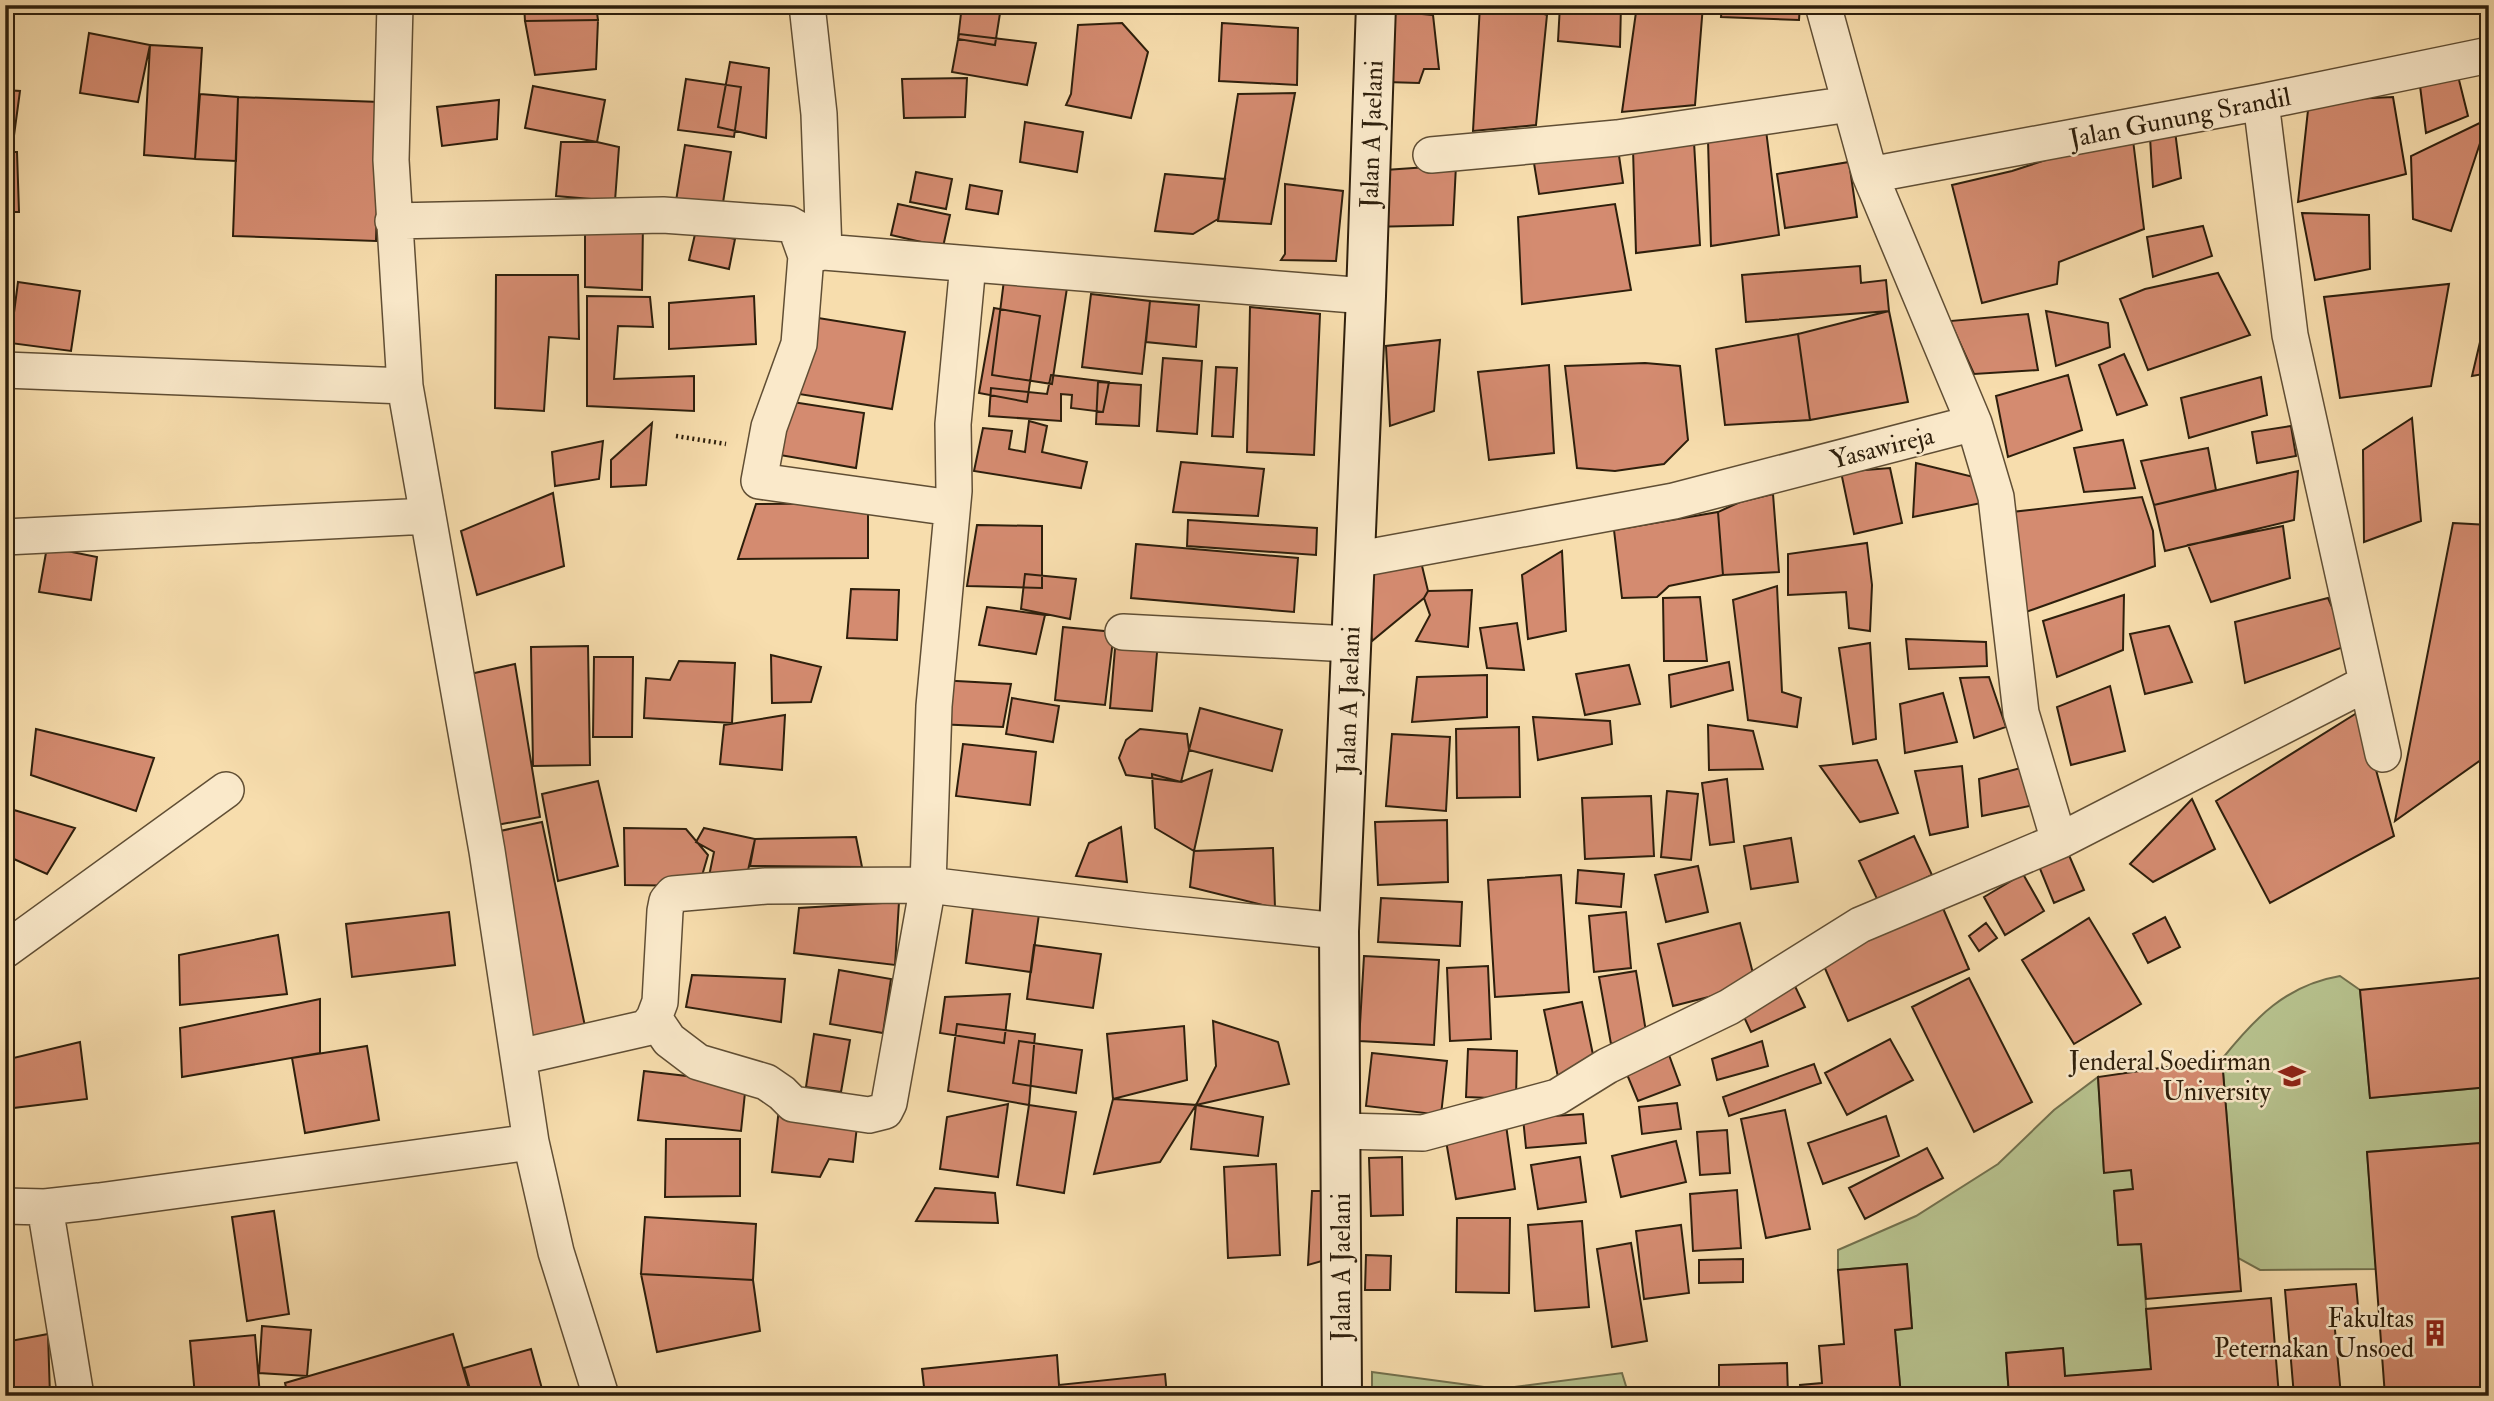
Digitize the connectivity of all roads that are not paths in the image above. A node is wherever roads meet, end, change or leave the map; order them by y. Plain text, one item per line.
1 (395, 5) edge
2 (807, 5) edge
3 (1375, 5) edge
4 (1823, 5) edge
5 (2489, 55) edge
6 (2261, 102) junction
7 (1850, 104) junction
8 (1431, 155) dead end
9 (1870, 175) junction
10 (393, 221) junction
11 (815, 254) junction
12 (968, 264) junction
13 (1366, 296) junction
14 (5, 370) edge
15 (405, 386) junction
16 (1975, 423) junction
17 (952, 508) junction
18 (428, 516) junction
19 (5, 537) edge
20 (1354, 560) junction
21 (1123, 632) dead end
22 (1350, 644) junction
23 (2367, 683) junction
24 (2383, 754) dead end
25 (226, 790) dead end
26 (2059, 841) junction
27 (928, 885) junction
28 (1339, 931) junction
29 (5, 950) edge
30 (654, 1018) junction
31 (519, 1057) junction
32 (1341, 1131) junction
33 (531, 1142) junction
34 (5, 1206) edge
35 (45, 1207) junction
36 (76, 1396) edge
37 (601, 1396) edge
38 (1342, 1396) edge

1 - 10 street
2 - 11 street
3 - 13 street, Jalan A Jaelani
4 - 7 street
5 - 6 street, Jalan Gunung Srandil
6 - 9 street, Jalan Gunung Srandil
6 - 23 street
7 - 8 street
7 - 9 street
9 - 16 street
10 - 11 street
10 - 15 street
11 - 12 street
11 - 17 street
12 - 13 street
12 - 17 street
13 - 20 street, Jalan A Jaelani
14 - 15 street
15 - 18 street
16 - 20 street, Yasawireja
16 - 26 street
17 - 27 street
18 - 19 street
18 - 31 street
20 - 22 street, Jalan A Jaelani
21 - 22 street
22 - 28 street, Jalan A Jaelani
23 - 24 street
23 - 26 street
25 - 29 street
26 - 32 street
27 - 28 street
27 - 30 street
27 - 30 street
28 - 32 street, Jalan A Jaelani
30 - 31 street
31 - 33 street
32 - 38 street, Jalan A Jaelani
33 - 35 street
33 - 37 street
34 - 35 street
35 - 36 street

